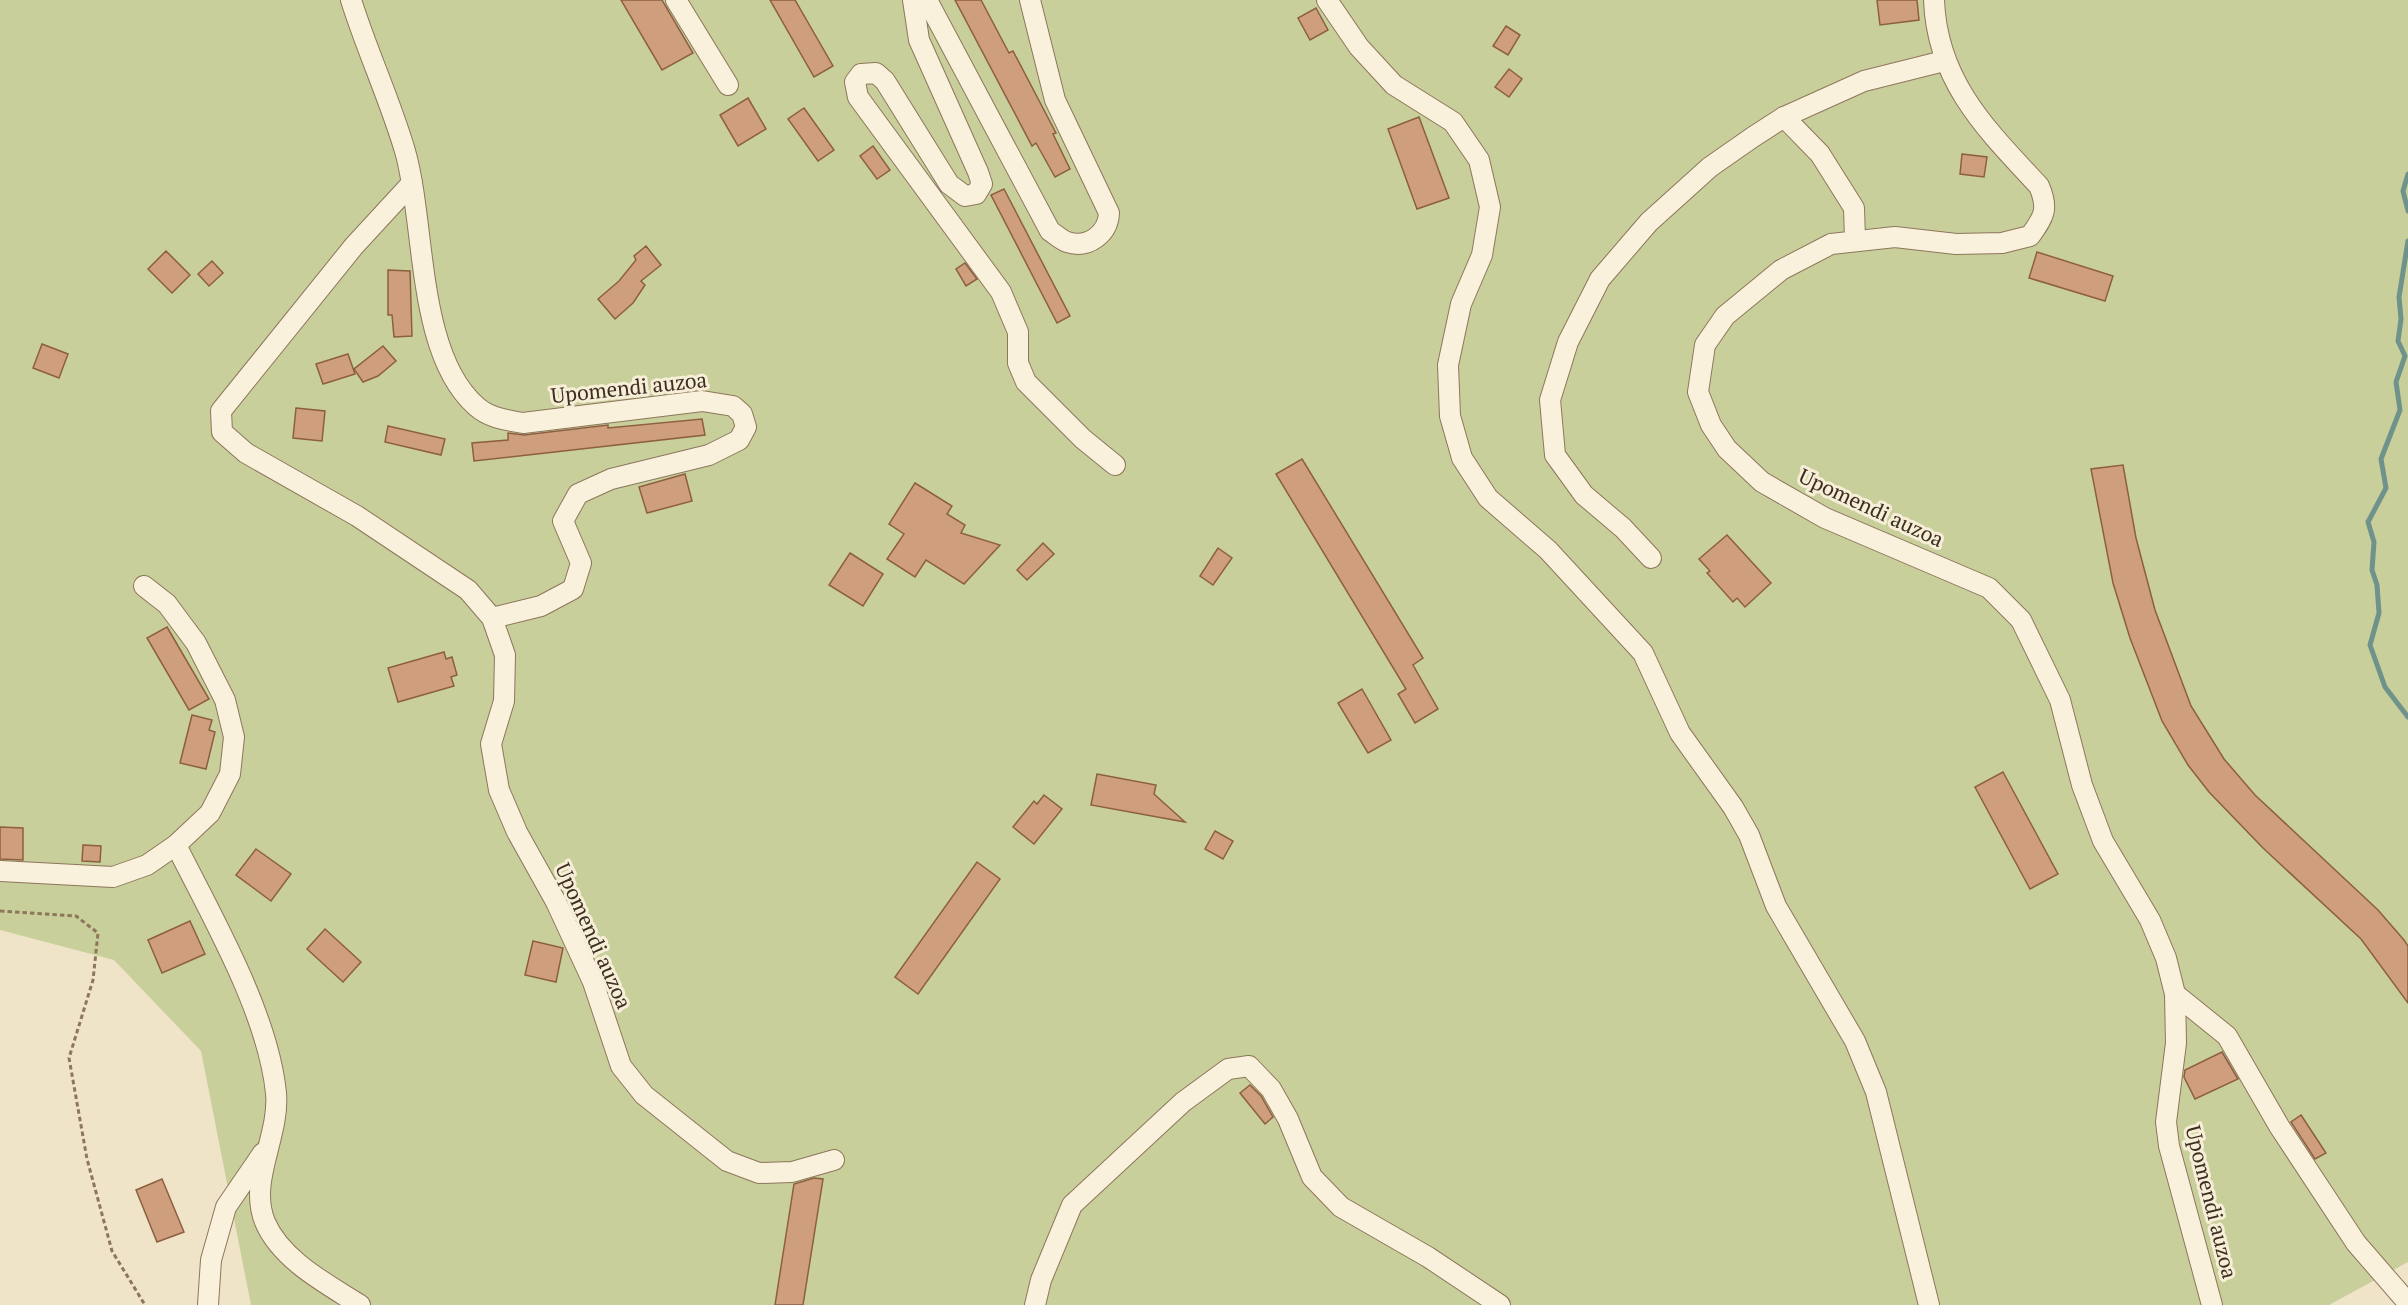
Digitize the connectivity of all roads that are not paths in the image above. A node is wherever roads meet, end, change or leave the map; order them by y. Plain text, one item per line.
1 (351, 0) edge
2 (675, 0) edge
3 (913, 0) edge
4 (927, 0) edge
5 (1030, 0) edge
6 (1327, 0) edge
7 (1934, 0) edge
8 (1944, 62) junction
9 (728, 86) dead end
10 (1784, 117) junction
11 (412, 183) junction
12 (1855, 240) junction
13 (1115, 465) dead end
14 (1651, 558) dead end
15 (144, 586) dead end
16 (492, 618) junction
17 (176, 845) junction
18 (0, 871) edge
19 (2175, 994) junction
20 (271, 1141) junction
21 (834, 1160) dead end
22 (2408, 1303) edge
23 (208, 1305) edge
24 (360, 1305) edge
25 (1035, 1305) edge
26 (1500, 1305) edge
27 (1929, 1305) edge
28 (2212, 1305) edge

1 - 11 lane, Upomendi auzoa
2 - 9 lane
3 - 13 lane
4 - 5 lane
6 - 27 lane
7 - 8 lane, Upomendi auzoa
8 - 10 lane
8 - 12 lane, Upomendi auzoa
10 - 12 lane
10 - 14 lane
11 - 16 lane, Upomendi auzoa
11 - 16 lane, Upomendi auzoa
12 - 19 lane, Upomendi auzoa
15 - 17 lane
16 - 21 lane, Upomendi auzoa
17 - 18 lane
17 - 20 lane
19 - 22 lane
19 - 28 lane, Upomendi auzoa
20 - 23 lane
20 - 24 lane
25 - 26 lane

